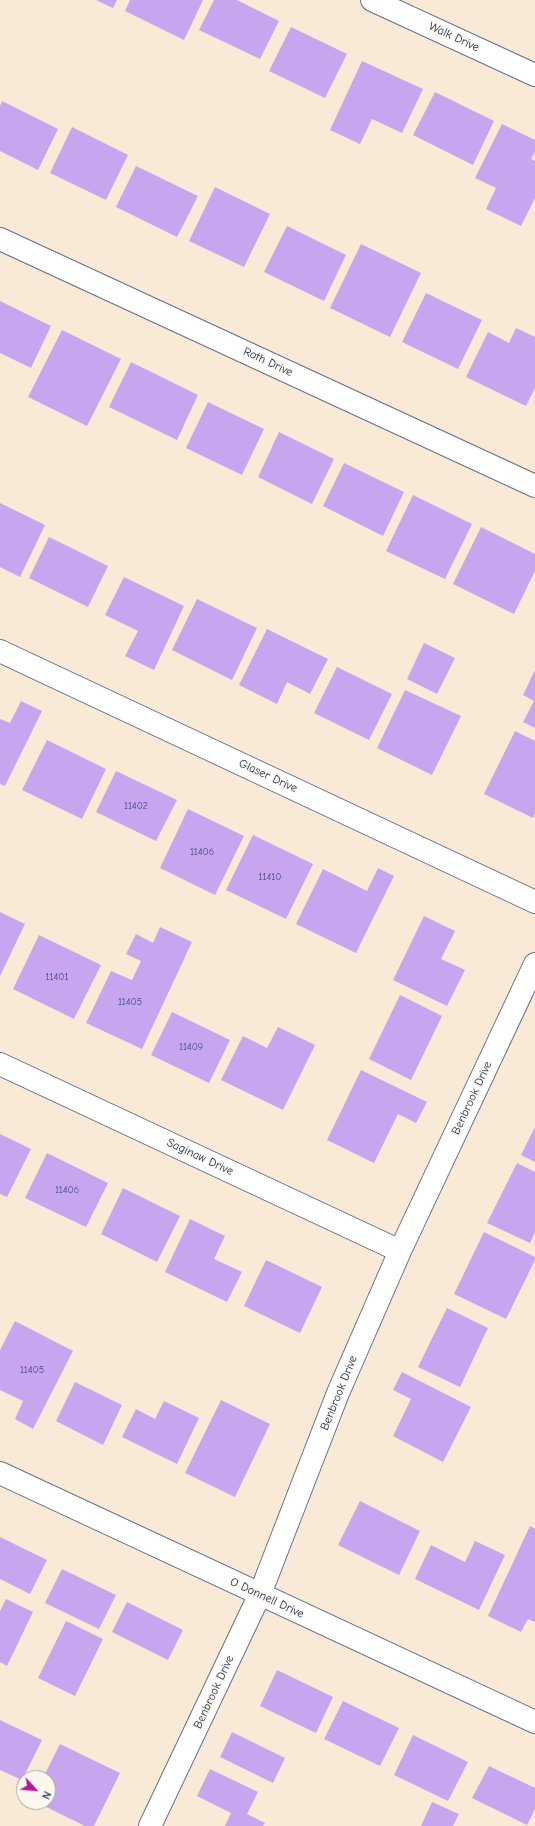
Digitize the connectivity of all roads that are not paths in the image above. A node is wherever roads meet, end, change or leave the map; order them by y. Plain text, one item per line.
1 (372, 0) edge
2 (535, 75) edge
3 (0, 238) edge
4 (535, 486) edge
5 (0, 651) edge
6 (535, 902) edge
7 (535, 964) edge
8 (0, 1064) edge
9 (400, 1251) junction
10 (0, 1473) edge
11 (260, 1594) junction
12 (535, 1722) edge
13 (150, 1826) edge

1 - 2 street, Walk Drive
3 - 4 street, Roth Drive
5 - 6 street, Glaser Drive
7 - 9 street, Benbrook Drive
8 - 9 street, Saginaw Drive
9 - 11 street, Benbrook Drive
10 - 11 street, O Donnell Drive
11 - 12 street, O Donnell Drive
11 - 13 street, Benbrook Drive

